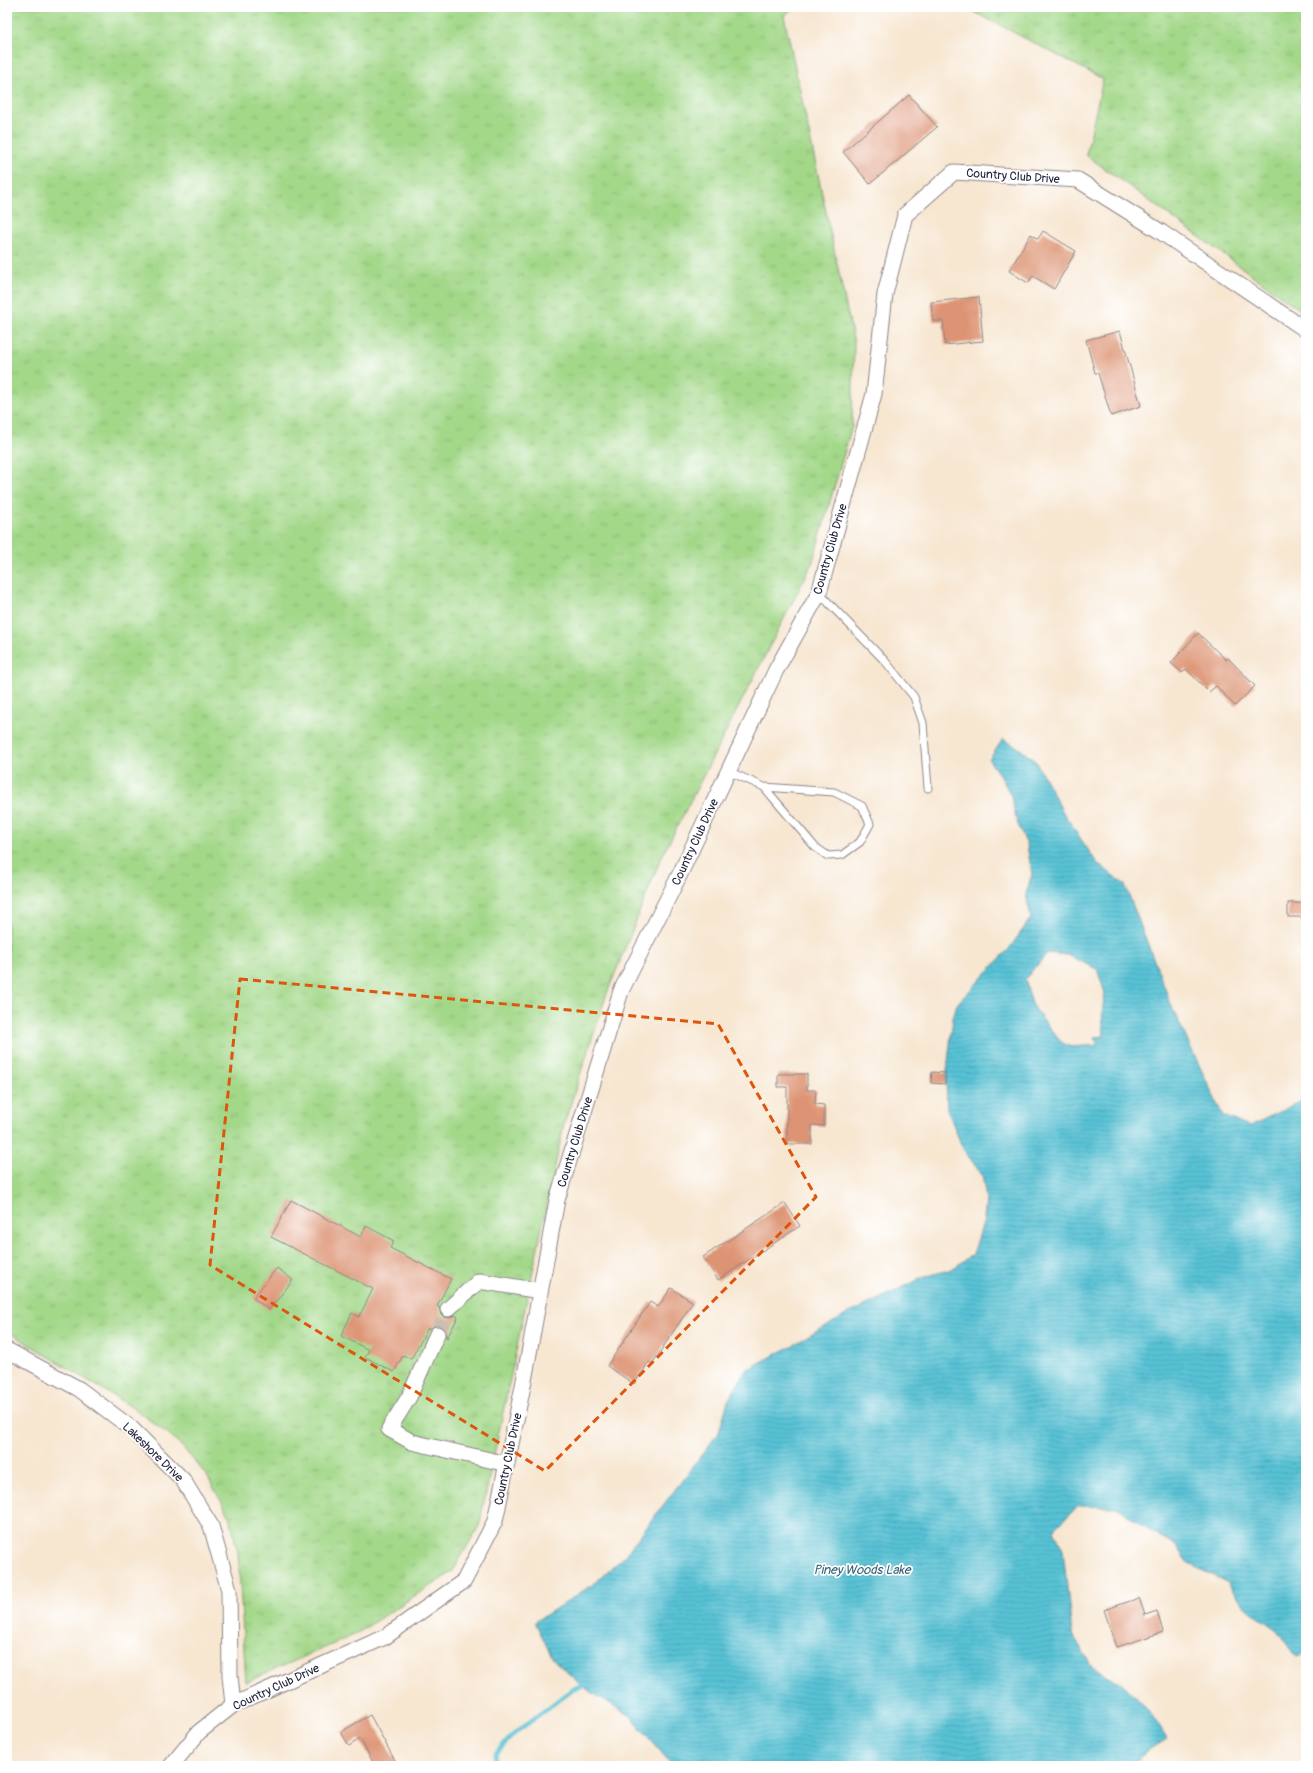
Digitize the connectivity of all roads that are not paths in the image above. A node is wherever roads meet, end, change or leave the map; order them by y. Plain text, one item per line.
1 (1306, 330) edge
2 (819, 593) junction
3 (728, 771) junction
4 (764, 787) junction
5 (928, 788) dead end
6 (540, 1291) junction
7 (448, 1309) tunnel mouth
8 (437, 1334) tunnel mouth
9 (7, 1350) edge
10 (507, 1464) junction
11 (233, 1704) junction
12 (171, 1766) edge

1 - 2 street, Country Club Drive
2 - 3 street, Country Club Drive
2 - 5 lane
3 - 4 lane
3 - 6 street, Country Club Drive
4 - 4 lane
6 - 7 street
6 - 10 street, Country Club Drive
8 - 10 street
9 - 11 street, Lakeshore Drive
10 - 11 street, Country Club Drive
11 - 12 street, Country Club Drive

